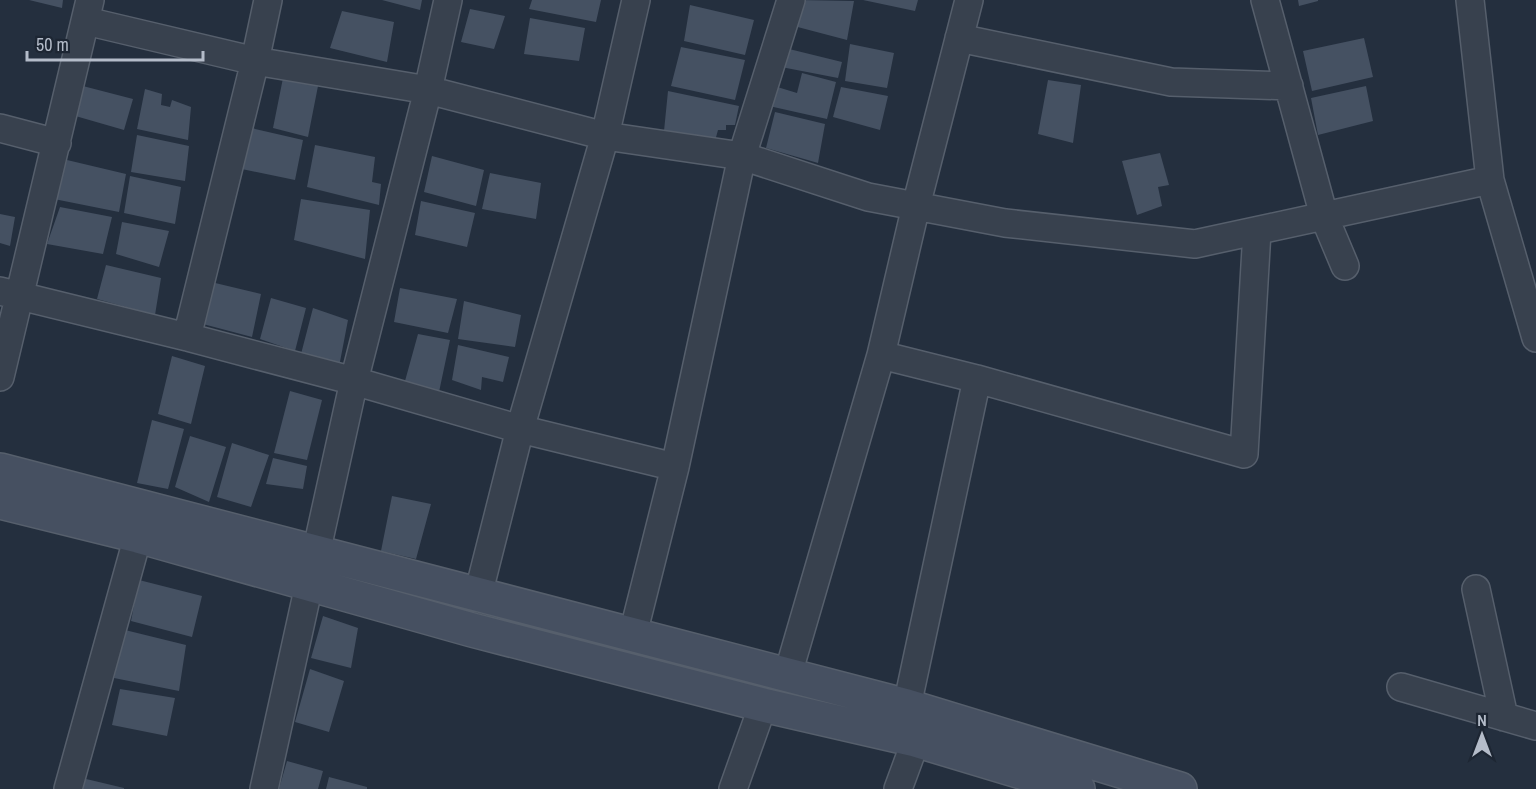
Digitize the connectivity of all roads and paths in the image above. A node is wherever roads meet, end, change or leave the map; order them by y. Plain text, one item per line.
1 (268, 0) edge
2 (448, 0) edge
3 (636, 0) edge
4 (791, 0) edge
5 (969, 0) edge
6 (1265, 0) edge
7 (1470, 0) edge
8 (88, 11) edge
9 (959, 38) junction
10 (255, 61) junction
11 (1288, 86) junction
12 (428, 90) junction
13 (0, 128) edge
14 (605, 136) junction
15 (57, 143) junction
16 (742, 156) junction
17 (1490, 180) junction
18 (916, 206) junction
19 (1324, 216) junction
20 (1257, 231) junction
21 (1345, 266) dead end
22 (9, 293) edge
23 (1531, 307) edge
24 (187, 337) junction
25 (1536, 338) edge
26 (881, 356) junction
27 (0, 376) edge
28 (977, 379) junction
29 (354, 381) junction
30 (520, 429) junction
31 (675, 467) junction
32 (0, 470) edge
33 (0, 502) edge
34 (138, 536) junction
35 (316, 551) junction
36 (308, 586) junction
37 (1476, 589) dead end
38 (478, 595) junction
39 (633, 634) junction
40 (788, 674) junction
41 (1401, 687) dead end
42 (763, 705) junction
43 (1504, 717) junction
44 (916, 719) junction
45 (1536, 726) edge
46 (68, 789) edge
47 (264, 789) edge
48 (733, 789) edge
49 (898, 789) edge
50 (1078, 789) edge
51 (1180, 789) edge

1 - 10 street
2 - 12 street
3 - 14 street
4 - 16 street
5 - 9 street
6 - 11 street
7 - 17 street
8 - 10 street
8 - 15 street
9 - 11 street
9 - 18 street
10 - 12 street
10 - 24 street
11 - 19 street
12 - 14 street
12 - 29 street
13 - 15 street
14 - 16 street
14 - 30 street
15 - 22 street
16 - 18 street
16 - 31 street
17 - 19 street
17 - 23 street
18 - 20 street
18 - 26 street
19 - 20 street
19 - 21 street
20 - 28 street
22 - 24 street
22 - 27 street
23 - 25 street
24 - 29 street
26 - 28 street
26 - 40 street
28 - 44 street
29 - 30 street
29 - 35 street
30 - 31 street
30 - 38 street
31 - 39 street
32 - 35 street
33 - 34 street
34 - 36 street
34 - 46 street
35 - 36 street
35 - 38 street
36 - 42 street
36 - 47 street
37 - 43 street
38 - 39 street
39 - 40 street
40 - 44 street
41 - 43 street
42 - 44 street
42 - 48 street
43 - 45 street
44 - 49 street
44 - 50 street
44 - 51 street

